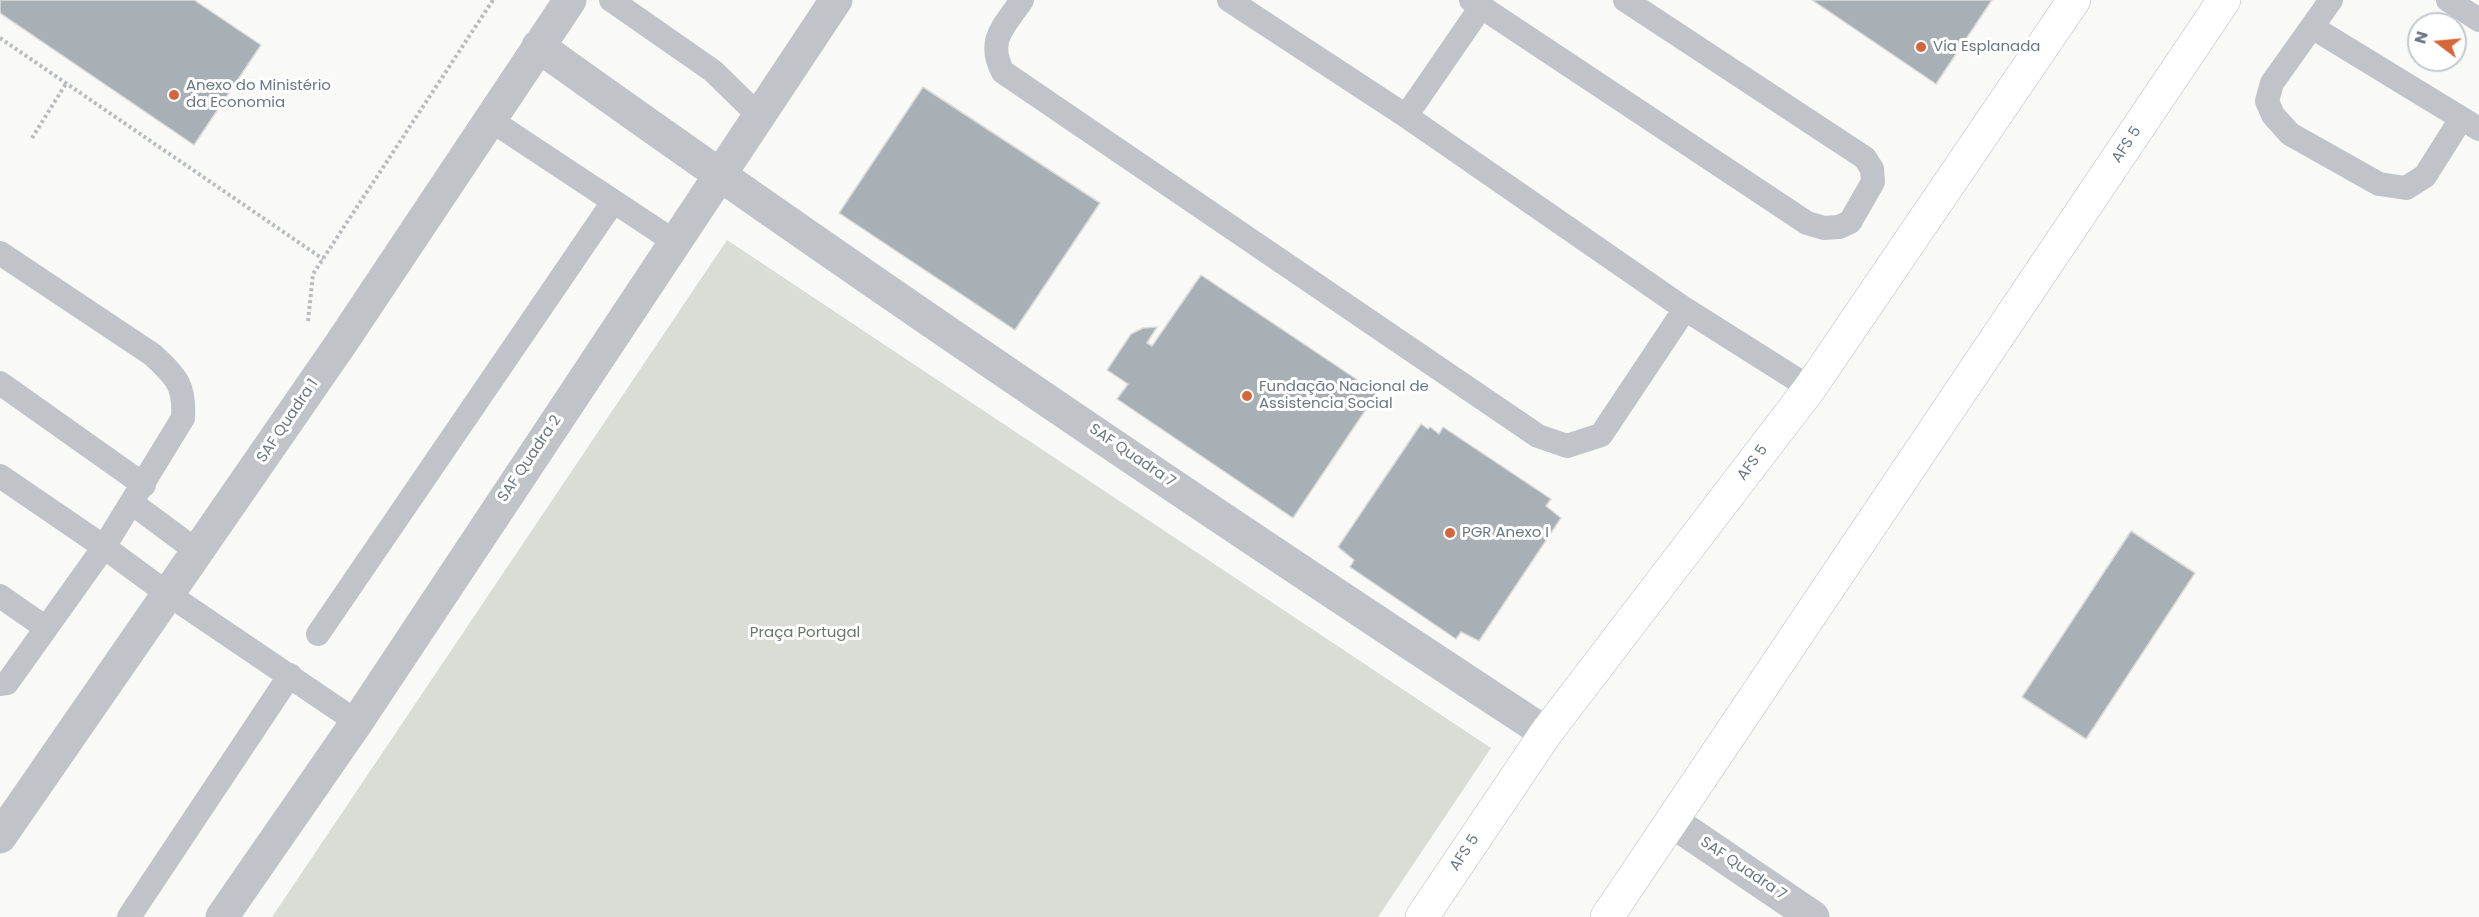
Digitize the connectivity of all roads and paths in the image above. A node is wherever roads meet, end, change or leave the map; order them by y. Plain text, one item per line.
1 (493, 0) edge
2 (570, 0) edge
3 (611, 0) edge
4 (836, 0) edge
5 (1022, 0) edge
6 (1228, 0) edge
7 (1625, 0) edge
8 (2074, 0) edge
9 (2224, 0) edge
10 (2331, 0) edge
11 (2448, 0) edge
12 (1476, 3) edge
13 (2479, 20) edge
14 (2312, 27) junction
15 (0, 39) edge
16 (538, 46) junction
17 (67, 82) junction
18 (759, 116) junction
19 (1406, 116) junction
20 (489, 119) junction
21 (2470, 124) edge
22 (32, 138) dead end
23 (720, 176) junction
24 (613, 202) junction
25 (675, 242) junction
26 (0, 253) edge
27 (322, 259) junction
28 (1685, 309) junction
29 (309, 321) dead end
30 (0, 383) edge
31 (1810, 388) junction
32 (0, 476) edge
33 (138, 494) junction
34 (104, 547) junction
35 (198, 552) junction
36 (168, 594) junction
37 (0, 596) edge
38 (46, 628) junction
39 (318, 634) dead end
40 (290, 675) junction
41 (0, 684) edge
42 (357, 722) junction
43 (1546, 733) junction
44 (4, 822) edge
45 (1673, 822) junction
46 (129, 917) edge
47 (222, 917) edge
48 (1422, 917) edge
49 (1607, 917) edge
50 (1813, 917) edge

1 - 27 path
2 - 16 street, SAF Quadra 1
3 - 18 lane
4 - 18 street, SAF Quadra 2
5 - 28 lane
6 - 19 lane
7 - 12 lane
8 - 31 main road, AFS 5
9 - 45 main road, AFS 5
10 - 14 lane
11 - 13 lane
12 - 19 lane
14 - 21 lane
14 - 21 lane
15 - 17 path
16 - 20 street, SAF Quadra 1
16 - 23 street, SAF Quadra 7
17 - 22 path
17 - 27 path
18 - 23 street, SAF Quadra 2
19 - 28 lane
20 - 24 lane
20 - 35 street, SAF Quadra 1
23 - 25 street, SAF Quadra 2
23 - 43 street, SAF Quadra 7
24 - 25 lane
24 - 39 lane
25 - 42 street, SAF Quadra 2
26 - 33 lane
27 - 29 path
28 - 31 lane
30 - 33 lane
31 - 43 main road, AFS 5
32 - 34 lane
33 - 34 lane
33 - 35 lane
34 - 36 lane
34 - 38 lane
35 - 36 street, SAF Quadra 1
36 - 40 lane
36 - 44 street, SAF Quadra 1
37 - 38 lane
38 - 41 lane
40 - 42 lane
40 - 46 lane
42 - 47 street, SAF Quadra 2
43 - 48 main road, AFS 5
45 - 49 main road, AFS 5
45 - 50 street, SAF Quadra 7

